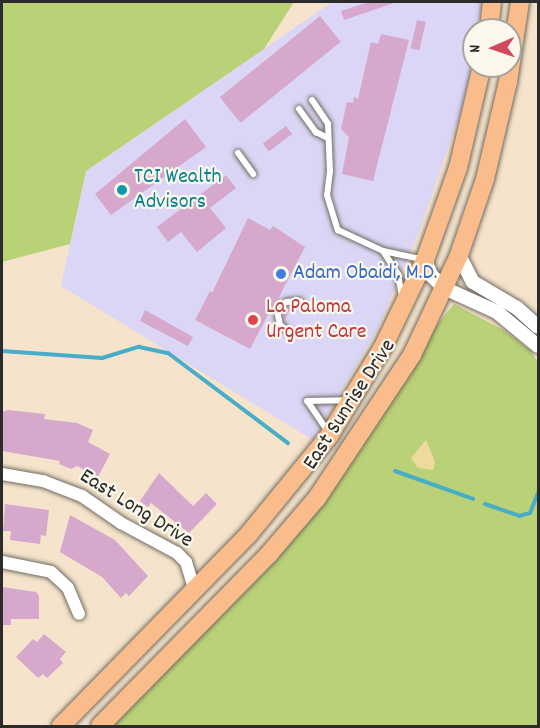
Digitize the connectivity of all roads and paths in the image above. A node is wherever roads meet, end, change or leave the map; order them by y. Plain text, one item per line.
1 (492, 2) edge
2 (520, 2) edge
3 (490, 18) edge
4 (479, 78) edge
5 (312, 100) dead end
6 (299, 109) dead end
7 (326, 136) junction
8 (238, 153) dead end
9 (253, 174) dead end
10 (383, 251) junction
11 (459, 255) junction
12 (425, 260) junction
13 (444, 288) junction
14 (300, 301) dead end
15 (286, 302) dead end
16 (404, 306) junction
17 (278, 315) dead end
18 (538, 327) edge
19 (288, 331) dead end
20 (538, 346) edge
21 (352, 399) junction
22 (329, 436) junction
23 (2, 474) edge
24 (248, 536) junction
25 (269, 554) junction
26 (2, 562) edge
27 (195, 591) junction
28 (78, 614) dead end
29 (60, 726) edge
30 (100, 726) edge

1 - 3 main road
2 - 11 main road, East Sunrise Drive
4 - 12 main road, East Sunrise Drive
5 - 7 lane
6 - 7 lane
7 - 10 lane
8 - 9 lane
10 - 12 lane
10 - 16 lane
11 - 13 main road, East Sunrise Drive
11 - 18 street
12 - 13 street
12 - 16 main road, East Sunrise Drive
13 - 20 street
13 - 25 main road, East Sunrise Drive
14 - 15 lane
16 - 21 main road, East Sunrise Drive
17 - 19 lane
21 - 22 main road, East Sunrise Drive
21 - 22 lane
22 - 24 main road, East Sunrise Drive
23 - 27 street, East Long Drive
24 - 25 main road
24 - 27 main road, East Sunrise Drive
25 - 30 main road, East Sunrise Drive
26 - 28 street
27 - 29 main road, East Sunrise Drive

